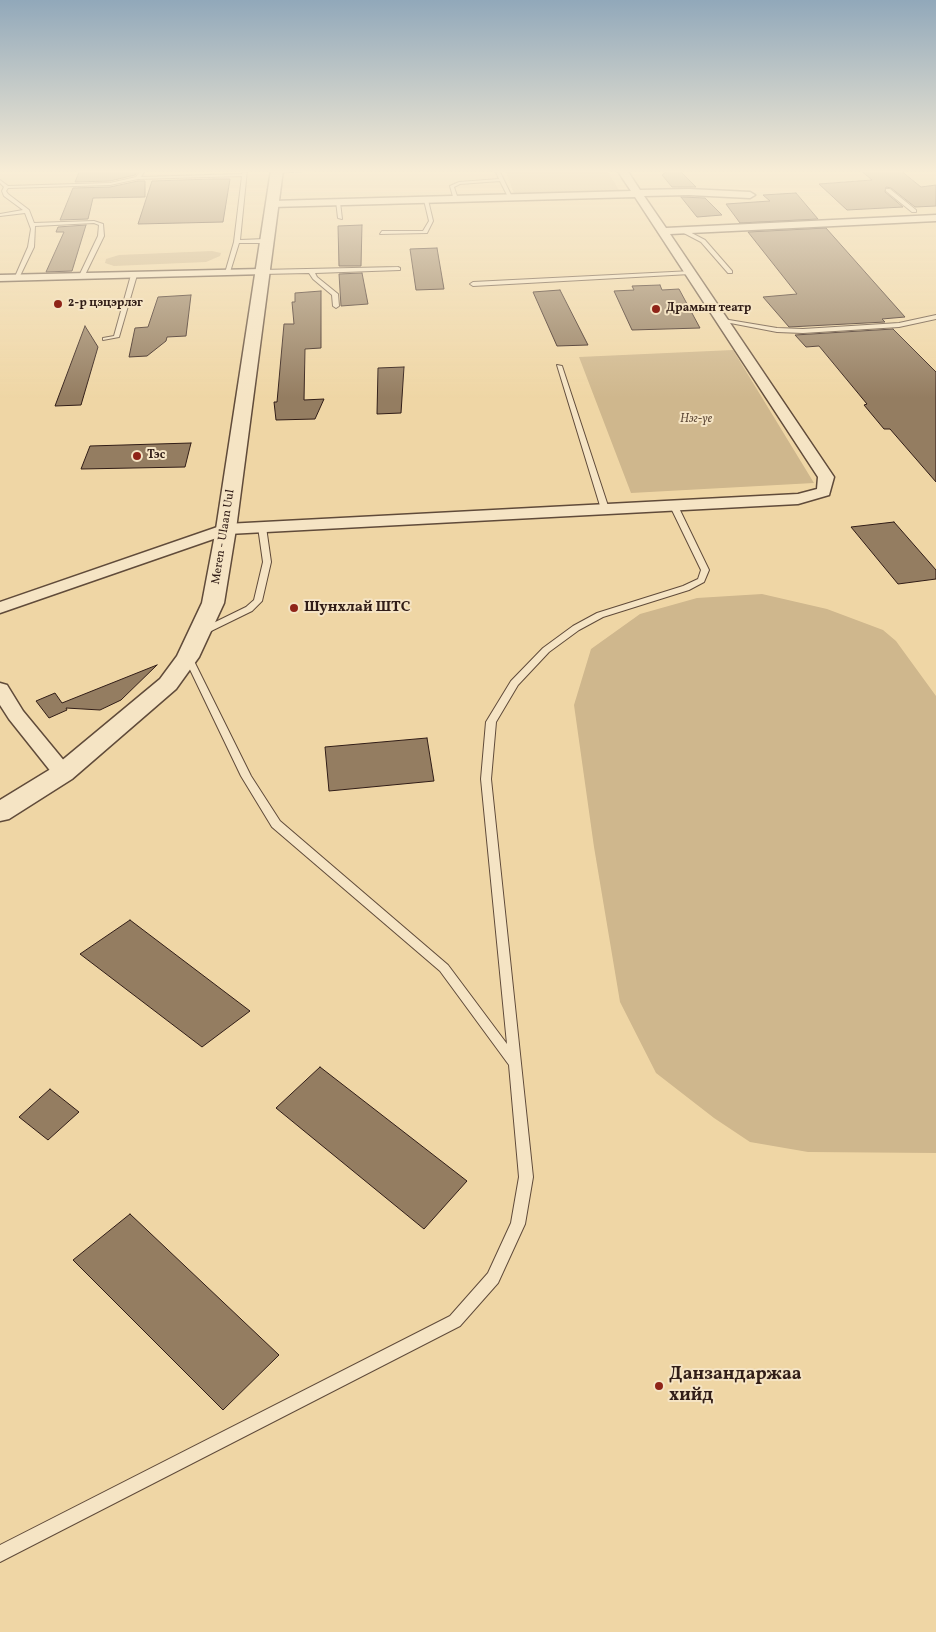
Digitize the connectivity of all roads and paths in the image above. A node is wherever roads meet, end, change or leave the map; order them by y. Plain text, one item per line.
1 (31, 246) edge
2 (96, 246) edge
3 (236, 246) edge
4 (265, 246) edge
5 (673, 246) edge
6 (707, 246) edge
7 (398, 269) dead end
8 (227, 272) junction
9 (260, 272) junction
10 (311, 272) junction
11 (690, 272) junction
12 (730, 272) dead end
13 (82, 276) junction
14 (134, 276) junction
15 (0, 278) edge
16 (16, 278) junction
17 (473, 284) dead end
18 (336, 306) dead end
19 (936, 317) edge
20 (723, 321) junction
21 (105, 339) dead end
22 (559, 366) dead end
23 (674, 506) junction
24 (604, 509) junction
25 (262, 527) junction
26 (226, 528) junction
27 (0, 591) edge
28 (32, 598) junction
29 (0, 608) edge
30 (200, 632) junction
31 (188, 657) junction
32 (0, 689) edge
33 (63, 773) junction
34 (0, 812) edge
35 (514, 1063) junction
36 (0, 1554) edge

1 - 16 lane
2 - 13 lane
3 - 8 lane
4 - 9 street, Meren - Ulaan Uul
5 - 11 street
6 - 12 lane
7 - 10 lane
8 - 9 street
8 - 14 street
9 - 10 lane
9 - 26 street, Meren - Ulaan Uul
10 - 18 lane
11 - 17 lane
11 - 20 street
13 - 14 street
13 - 16 street
14 - 21 lane
15 - 16 street
19 - 20 lane
20 - 23 street
22 - 24 lane
23 - 24 street
23 - 35 lane
24 - 25 street
25 - 26 street
25 - 30 lane
26 - 28 street
26 - 30 street, Meren - Ulaan Uul
27 - 28 street
28 - 29 street
30 - 31 street, Meren - Ulaan Uul
31 - 33 street, Meren - Ulaan Uul
31 - 35 lane
32 - 33 street
33 - 34 street, Meren - Ulaan Uul
35 - 36 lane

